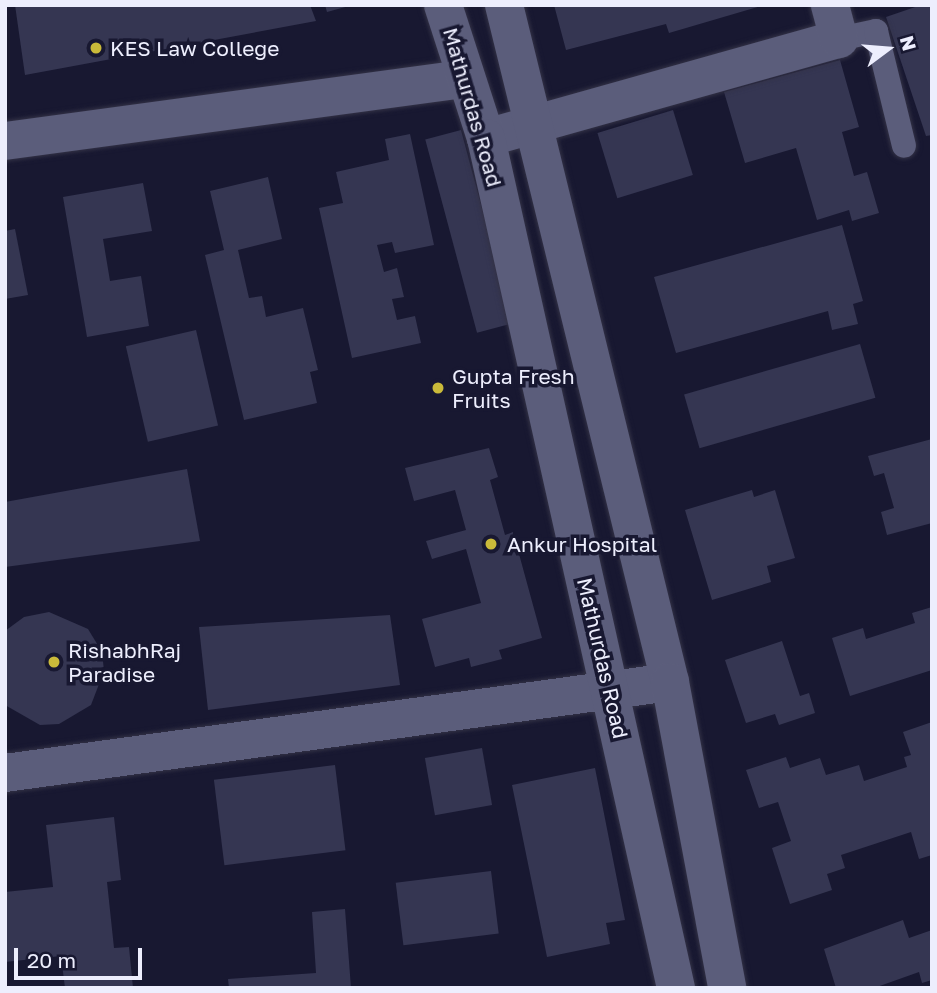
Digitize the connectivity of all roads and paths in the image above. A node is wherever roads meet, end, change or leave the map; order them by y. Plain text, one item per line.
1 (443, 5) edge
2 (504, 5) edge
3 (835, 22) edge
4 (462, 79) junction
5 (535, 123) junction
6 (486, 138) junction
7 (5, 141) edge
8 (904, 146) dead end
9 (670, 682) junction
10 (611, 694) junction
11 (5, 773) edge
12 (677, 988) edge
13 (727, 988) edge

1 - 4 street, Mathurdas Road
2 - 5 street
3 - 5 street
3 - 8 lane
4 - 6 street, Mathurdas Road
4 - 7 street
5 - 6 street
5 - 9 street
6 - 10 street, Mathurdas Road
9 - 10 street
9 - 13 street
10 - 11 street
10 - 12 street, Mathurdas Road

